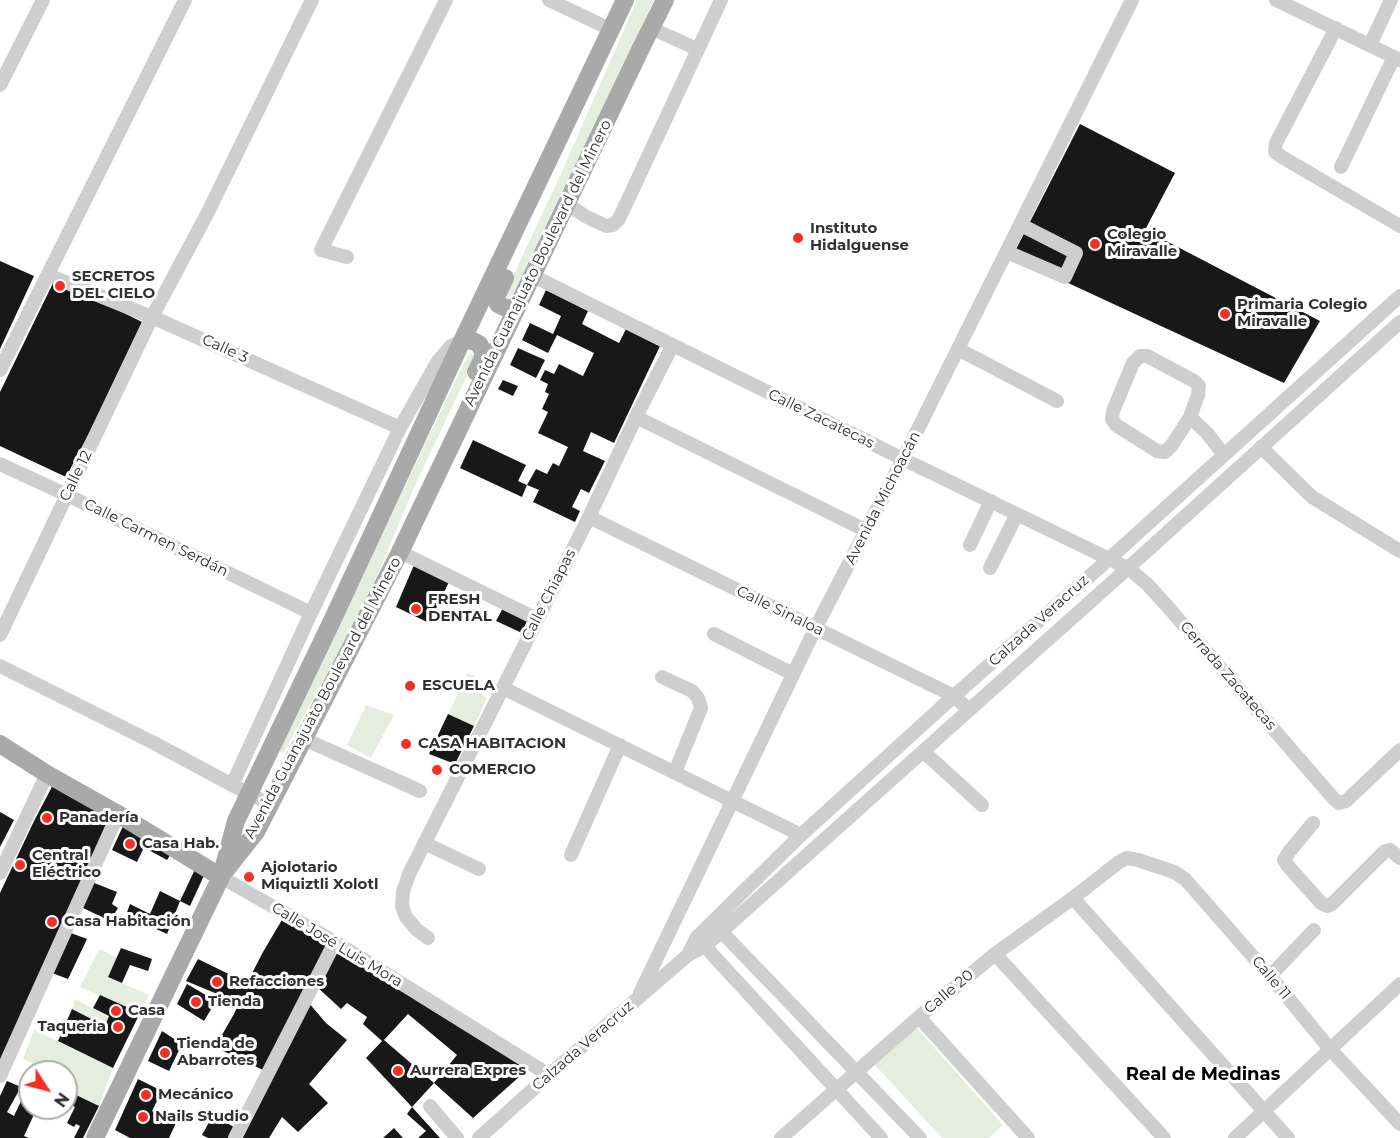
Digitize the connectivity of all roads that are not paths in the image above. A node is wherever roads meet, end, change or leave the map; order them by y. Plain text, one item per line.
1 (44, 0) edge
2 (185, 0) edge
3 (312, 0) edge
4 (446, 0) edge
5 (549, 0) edge
6 (625, 0) edge
7 (665, 0) edge
8 (721, 0) edge
9 (1132, 0) edge
10 (1276, 0) edge
11 (1391, 0) edge
12 (651, 28) junction
13 (1336, 28) junction
14 (610, 29) junction
15 (1370, 45) junction
16 (697, 49) junction
17 (1397, 58) edge
18 (0, 85) edge
19 (573, 110) junction
20 (1341, 166) dead end
21 (567, 204) junction
22 (1021, 225) junction
23 (1400, 226) edge
24 (1007, 252) junction
25 (347, 257) dead end
26 (48, 275) junction
27 (533, 276) junction
28 (1400, 296) edge
29 (521, 300) junction
30 (152, 317) junction
31 (1397, 328) edge
32 (462, 341) junction
33 (672, 346) junction
34 (958, 349) junction
35 (1336, 355) junction
36 (0, 370) edge
37 (1345, 371) junction
38 (1300, 387) junction
39 (1057, 401) dead end
40 (1311, 402) junction
41 (636, 417) junction
42 (1190, 417) junction
43 (400, 428) junction
44 (1261, 447) junction
45 (1224, 455) junction
46 (903, 459) junction
47 (0, 464) edge
48 (67, 495) junction
49 (991, 501) junction
50 (1017, 514) junction
51 (589, 516) junction
52 (411, 529) junction
53 (865, 530) junction
54 (970, 545) dead end
55 (1400, 551) edge
56 (400, 552) junction
57 (1109, 559) junction
58 (1128, 567) junction
59 (990, 568) dead end
60 (311, 613) junction
61 (537, 618) junction
62 (815, 629) junction
63 (714, 634) dead end
64 (0, 636) edge
65 (0, 666) edge
66 (793, 674) junction
67 (662, 676) dead end
68 (503, 688) junction
69 (954, 696) junction
70 (969, 710) junction
71 (304, 739) junction
72 (0, 744) edge
73 (620, 745) junction
74 (1400, 750) edge
75 (923, 751) junction
76 (675, 772) junction
77 (47, 774) junction
78 (232, 785) junction
79 (420, 791) dead end
80 (249, 794) junction
81 (732, 800) junction
82 (271, 804) junction
83 (982, 805) dead end
84 (118, 814) junction
85 (1313, 823) dead end
86 (801, 836) junction
87 (424, 843) junction
88 (1395, 854) edge
89 (571, 855) dead end
90 (1126, 858) joint
91 (479, 869) dead end
92 (0, 873) edge
93 (221, 877) junction
94 (1073, 898) junction
95 (717, 927) junction
96 (1314, 930) dead end
97 (428, 938) dead end
98 (701, 941) junction
99 (335, 942) junction
100 (995, 954) junction
101 (1270, 976) junction
102 (1400, 984) edge
103 (638, 998) junction
104 (919, 1017) junction
105 (1330, 1049) junction
106 (857, 1072) junction
107 (549, 1075) junction
108 (0, 1076) edge
109 (837, 1090) junction
110 (430, 1106) dead end
111 (1264, 1111) junction
112 (1400, 1124) edge
113 (95, 1138) edge
114 (235, 1138) edge
115 (457, 1138) edge
116 (479, 1138) edge
117 (782, 1138) edge
118 (881, 1138) edge
119 (920, 1138) edge
120 (1028, 1138) edge
121 (1164, 1138) edge
122 (1235, 1138) edge
123 (1288, 1138) edge

1 - 18 street
2 - 26 street
3 - 30 street, Calle 12
4 - 25 street
5 - 14 street
6 - 14 main road, Avenida Guanajuato Boulevard del Minero
7 - 12 main road, Avenida Guanajuato Boulevard del Minero
8 - 16 street
9 - 22 street, Avenida Michoacán
10 - 13 street
11 - 15 street
12 - 16 street
12 - 21 main road, Avenida Guanajuato Boulevard del Minero
13 - 15 street
13 - 23 street
14 - 19 main road, Avenida Guanajuato Boulevard del Minero
15 - 17 street
16 - 21 street
17 - 20 street
19 - 29 main road
19 - 32 main road, Avenida Guanajuato Boulevard del Minero
21 - 27 main road, Avenida Guanajuato Boulevard del Minero
22 - 24 street, Avenida Michoacán
22 - 24 street
24 - 34 street, Avenida Michoacán
26 - 30 street, Calle 3
26 - 36 street
27 - 29 main road, Avenida Guanajuato Boulevard del Minero
27 - 33 street, Calle Zacatecas
28 - 35 street, Calzada Veracruz
29 - 52 main road, Avenida Guanajuato Boulevard del Minero
30 - 43 street, Calle 3
30 - 48 street, Calle 12
31 - 37 street, Calzada Veracruz
32 - 43 street
32 - 52 main road
32 - 80 main road, Avenida Guanajuato Boulevard del Minero
33 - 41 street, Calle Chiapas
33 - 46 street, Calle Zacatecas
34 - 39 street
34 - 46 street, Avenida Michoacán
35 - 37 street
35 - 38 street, Calzada Veracruz
37 - 40 street, Calzada Veracruz
38 - 40 street
38 - 45 street, Calzada Veracruz
40 - 44 street, Calzada Veracruz
41 - 51 street, Calle Chiapas
41 - 53 street
42 - 42 street
42 - 45 street
43 - 60 street
44 - 55 street
44 - 58 street, Calzada Veracruz
45 - 57 street, Calzada Veracruz
46 - 49 street, Calle Zacatecas
46 - 53 street, Avenida Michoacán
47 - 48 street, Calle Carmen Serdán
48 - 60 street, Calle Carmen Serdán
48 - 64 street, Calle 12
49 - 50 street, Calle Zacatecas
49 - 54 street
50 - 57 street, Calle Zacatecas
50 - 59 street
51 - 61 street, Calle Chiapas
51 - 62 street, Calle Sinaloa
52 - 56 main road, Avenida Guanajuato Boulevard del Minero
53 - 62 street, Avenida Michoacán
56 - 61 street
56 - 71 main road, Avenida Guanajuato Boulevard del Minero
57 - 58 street, Cerrada Zacatecas
57 - 69 street, Calzada Veracruz
58 - 70 street, Calzada Veracruz
58 - 74 street, Cerrada Zacatecas
60 - 78 street
61 - 68 street, Calle Chiapas
62 - 66 street, Avenida Michoacán
62 - 69 street, Calle Sinaloa
63 - 66 street
65 - 78 street
66 - 81 street, Avenida Michoacán
67 - 76 street
68 - 73 street
68 - 87 street, Calle Chiapas
69 - 70 street, Calle Sinaloa
69 - 86 street, Calzada Veracruz
70 - 75 street, Calzada Veracruz
71 - 79 street
71 - 82 main road, Avenida Guanajuato Boulevard del Minero
72 - 77 main road, Calle José Luis Mora
73 - 76 street
73 - 89 street
75 - 83 street
75 - 95 street, Calzada Veracruz
76 - 81 street
77 - 84 main road, Calle José Luis Mora
77 - 92 street
78 - 80 street
80 - 82 street
80 - 93 main road, Avenida Guanajuato Boulevard del Minero
81 - 86 street
81 - 103 street, Avenida Michoacán
82 - 93 main road, Avenida Guanajuato Boulevard del Minero
84 - 93 main road, Calle José Luis Mora
84 - 108 street
85 - 88 street
86 - 95 street, Calzada Veracruz
87 - 91 street
87 - 97 street, Calle Chiapas
90 - 94 street, Calle 20
90 - 101 street, Calle 11
93 - 99 street, Calle José Luis Mora
93 - 113 main road
94 - 100 street, Calle 20
94 - 111 street
95 - 98 street, Calzada Veracruz
95 - 106 street
96 - 101 street
98 - 103 street, Calzada Veracruz
98 - 109 street
99 - 107 street, Calle José Luis Mora
99 - 114 street
100 - 104 street, Calle 20
100 - 121 street
101 - 105 street, Calle 11
102 - 105 street
103 - 107 street, Calzada Veracruz
104 - 106 street, Calle 20
104 - 120 street
105 - 111 street
105 - 112 street, Calle 11
106 - 109 street, Calle 20
106 - 119 street
107 - 116 street, Calzada Veracruz
109 - 117 street, Calle 20
109 - 118 street
110 - 115 street
111 - 122 street
111 - 123 street

